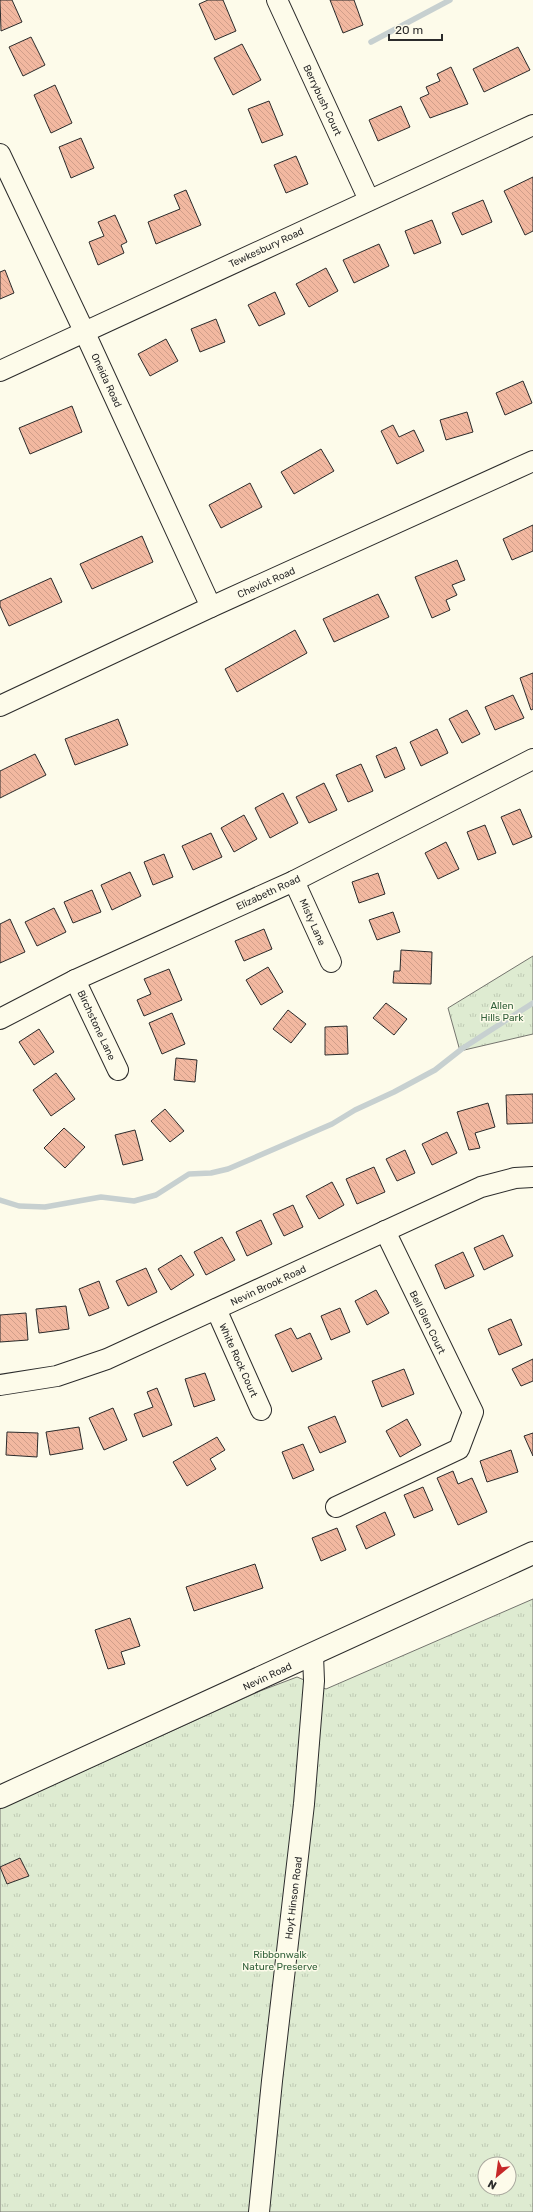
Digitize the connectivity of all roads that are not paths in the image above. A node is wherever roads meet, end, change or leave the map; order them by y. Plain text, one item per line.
1 (277, 0) edge
2 (533, 125) edge
3 (0, 154) edge
4 (369, 200) junction
5 (84, 331) junction
6 (0, 371) edge
7 (533, 461) edge
8 (211, 607) junction
9 (0, 706) edge
10 (533, 759) edge
11 (294, 881) junction
12 (331, 962) dead end
13 (75, 980) junction
14 (0, 1019) edge
15 (118, 1070) dead end
16 (533, 1177) edge
17 (385, 1231) junction
18 (216, 1309) junction
19 (0, 1385) edge
20 (261, 1410) dead end
21 (336, 1507) dead end
22 (533, 1553) edge
23 (313, 1655) junction
24 (0, 1797) edge
25 (259, 2212) edge

1 - 4 street, Berrybush Court
2 - 4 street, Tewkesbury Road
3 - 5 street, Oneida Road
4 - 5 street, Tewkesbury Road
5 - 6 street, Tewkesbury Road
5 - 8 street, Oneida Road
7 - 8 street, Cheviot Road
8 - 9 street, Cheviot Road
10 - 11 street, Elizabeth Road
11 - 12 street, Misty Lane
11 - 13 street, Elizabeth Road
13 - 14 street, Elizabeth Road
13 - 15 street, Birchstone Lane
16 - 17 street, Nevin Brook Road
17 - 18 street, Nevin Brook Road
17 - 21 street, Bell Glen Court
18 - 19 street, Nevin Brook Road
18 - 20 street, White Rock Court
22 - 23 main road, Nevin Road
23 - 24 main road, Nevin Road
23 - 25 street, Hoyt Hinson Road

